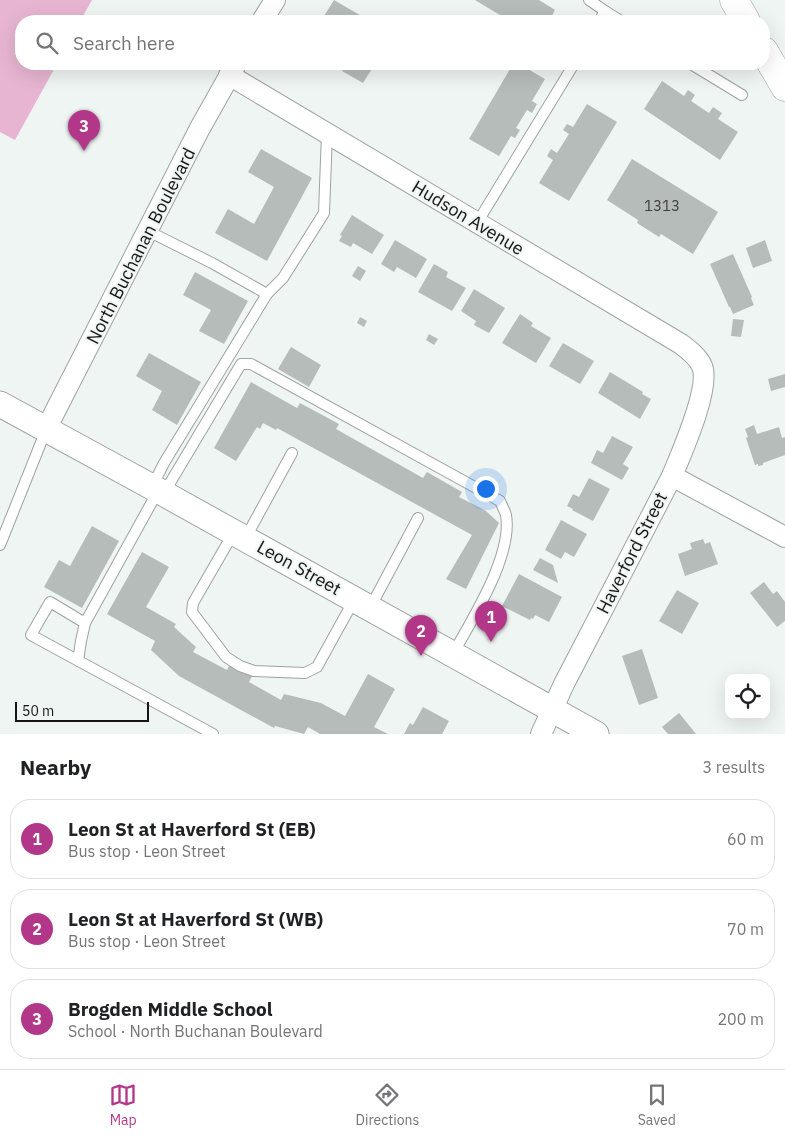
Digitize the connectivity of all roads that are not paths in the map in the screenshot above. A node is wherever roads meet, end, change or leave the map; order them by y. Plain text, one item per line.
1 (275, 0) edge
2 (589, 0) edge
3 (734, 0) edge
4 (605, 12) junction
5 (266, 15) edge
6 (603, 15) edge
7 (610, 15) edge
8 (743, 15) edge
9 (770, 61) edge
10 (231, 70) edge
11 (233, 70) edge
12 (570, 70) edge
13 (701, 70) edge
14 (785, 87) edge
15 (742, 95) dead end
16 (327, 133) junction
17 (477, 223) junction
18 (148, 232) junction
19 (268, 294) junction
20 (702, 366) joint
21 (0, 404) edge
22 (46, 429) junction
23 (292, 453) dead end
24 (672, 476) junction
25 (158, 490) junction
26 (418, 518) dead end
27 (240, 536) junction
28 (785, 537) edge
29 (0, 545) edge
30 (362, 604) junction
31 (85, 623) junction
32 (453, 654) junction
33 (78, 661) junction
34 (552, 709) junction
35 (213, 734) edge
36 (541, 734) edge
37 (596, 734) edge

1 - 5 street
2 - 4 lane
3 - 8 highway
4 - 6 lane
4 - 7 lane
9 - 14 highway
10 - 18 street, North Buchanan Boulevard
11 - 16 street, Hudson Avenue
12 - 17 lane
13 - 15 lane
16 - 17 street, Hudson Avenue
16 - 19 lane
17 - 20 street, Hudson Avenue
18 - 19 lane
18 - 22 street, North Buchanan Boulevard
19 - 25 lane
20 - 24 street, Haverford Street
21 - 22 street, Leon Street
22 - 25 street, Leon Street
22 - 29 lane
23 - 27 lane
24 - 28 street
24 - 34 street, Haverford Street
25 - 27 street, Leon Street
25 - 31 lane
25 - 32 lane
26 - 30 lane
27 - 30 street, Leon Street
27 - 30 lane
30 - 32 street, Leon Street
31 - 33 lane
31 - 33 lane
32 - 34 street, Leon Street
33 - 35 lane
34 - 36 street, Haverford Street
34 - 37 street, Leon Street

